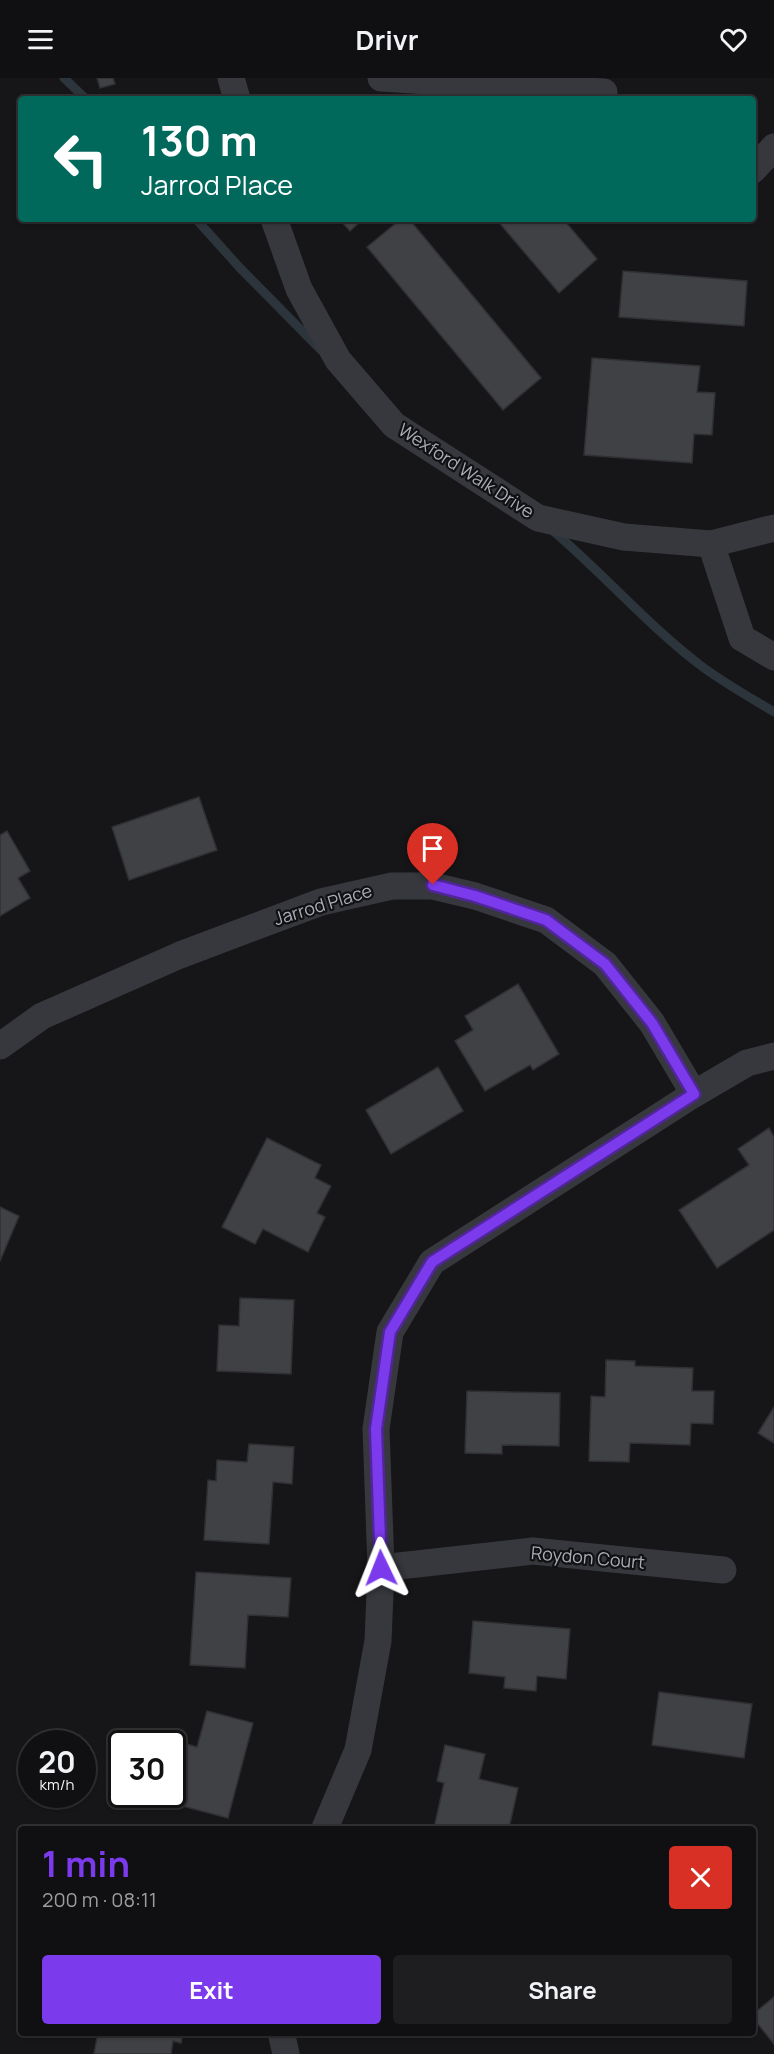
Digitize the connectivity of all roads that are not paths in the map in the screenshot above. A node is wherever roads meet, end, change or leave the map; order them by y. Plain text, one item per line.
1 (381, 78) edge
2 (605, 90) edge
3 (774, 147) edge
4 (756, 167) edge
5 (275, 222) edge
6 (774, 528) edge
7 (711, 544) junction
8 (774, 657) edge
9 (0, 1046) edge
10 (774, 1056) edge
11 (694, 1094) junction
12 (381, 1568) junction
13 (723, 1570) dead end
14 (326, 1826) edge
15 (282, 2036) edge
16 (286, 2054) edge

1 - 2 street
3 - 4 street
5 - 7 street, Wexford Walk Drive
6 - 7 street, Wexford Walk Drive
7 - 8 street
9 - 11 street, Jarrod Place
10 - 11 street
11 - 12 street
12 - 13 street, Roydon Court
12 - 14 street
15 - 16 street

